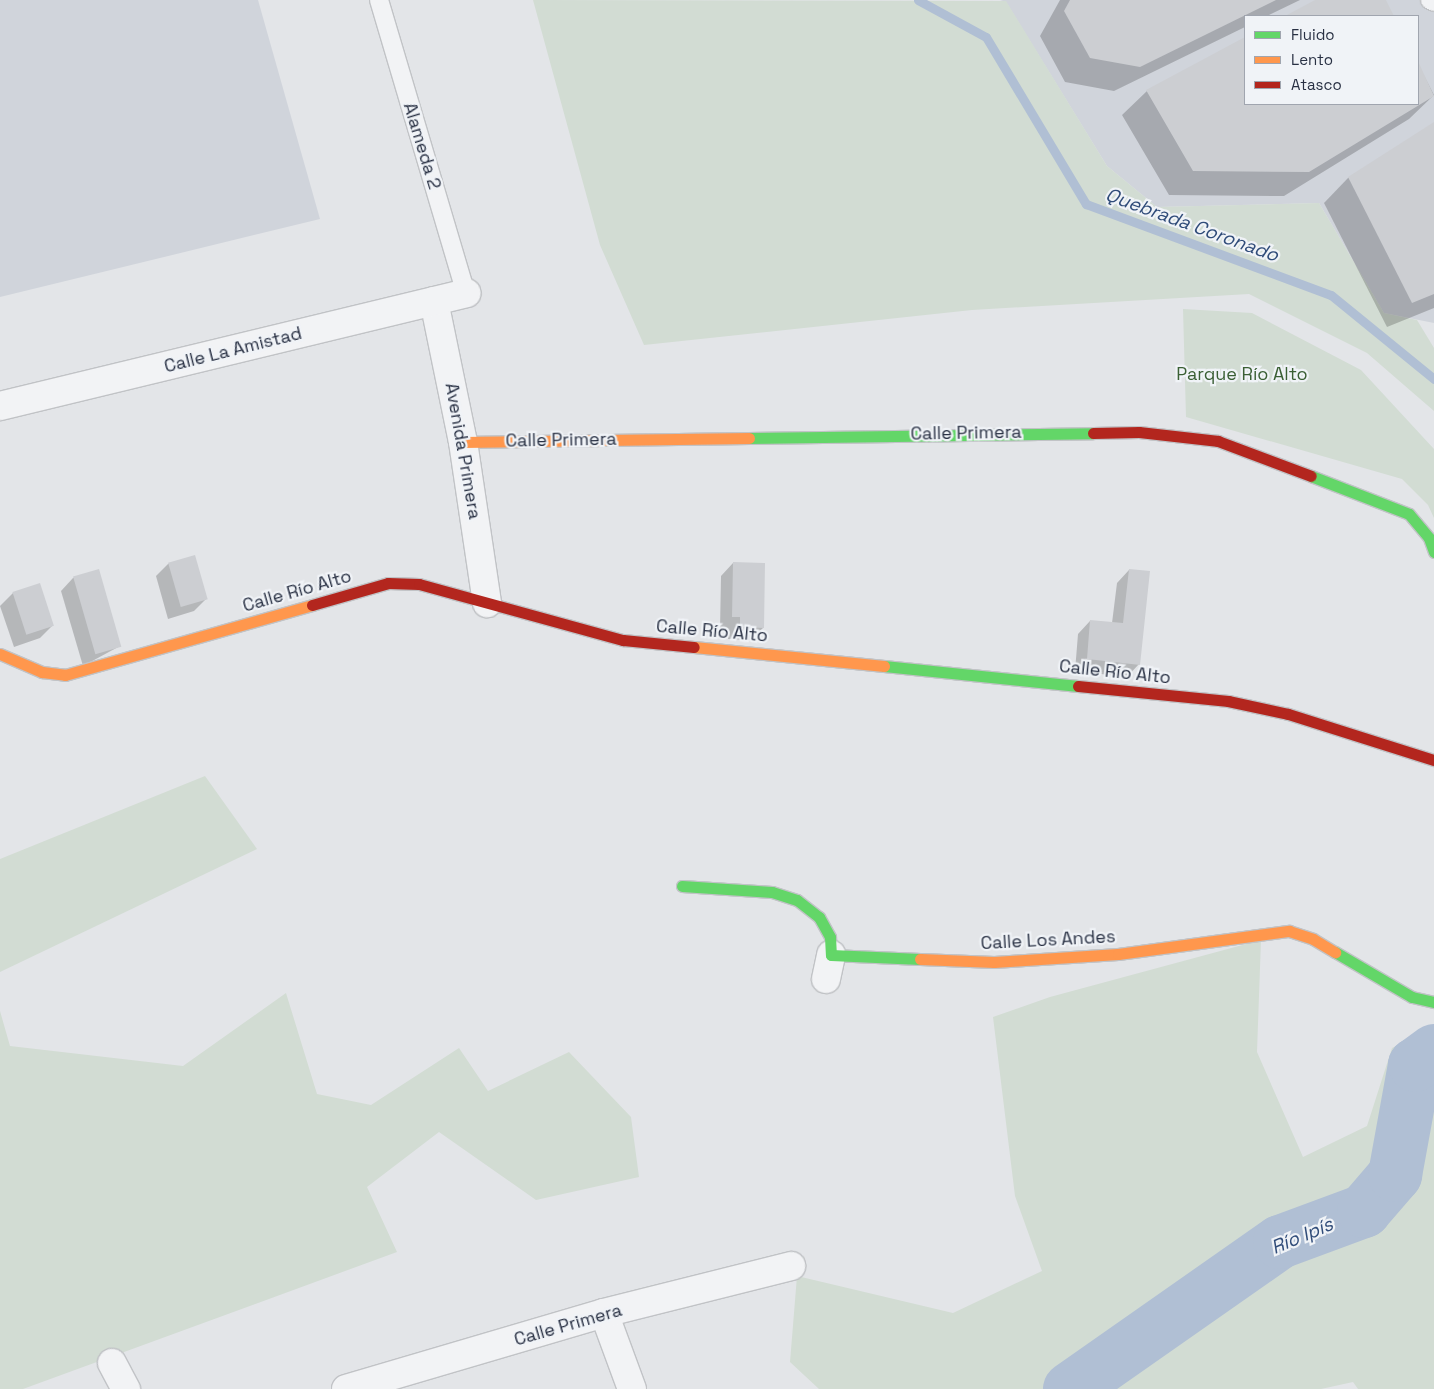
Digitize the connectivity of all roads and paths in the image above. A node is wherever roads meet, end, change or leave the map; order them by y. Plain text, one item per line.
1 (379, 0) edge
2 (1430, 0) edge
3 (1434, 2) edge
4 (466, 293) joint
5 (434, 301) junction
6 (0, 406) edge
7 (463, 442) junction
8 (1434, 552) edge
9 (487, 603) junction
10 (0, 654) edge
11 (1434, 760) edge
12 (682, 886) dead end
13 (1434, 1002) edge
14 (792, 1266) dead end
15 (604, 1313) junction
16 (112, 1363) dead end
17 (391, 1384) edge
18 (126, 1389) edge
19 (346, 1389) edge
20 (632, 1389) edge

1 - 4 lane, Alameda 2
2 - 3 lane
4 - 5 street, Calle La Amistad
5 - 6 street, Calle La Amistad
5 - 7 street, Avenida Primera
7 - 8 street, Calle Primera
7 - 9 street, Avenida Primera
9 - 10 street, Calle Río Alto
9 - 11 street, Calle Río Alto
12 - 13 street, Calle Los Andes
14 - 15 street, Calle Primera
15 - 17 street, Calle Primera
15 - 20 street
16 - 18 street
17 - 19 street, Calle Primera

